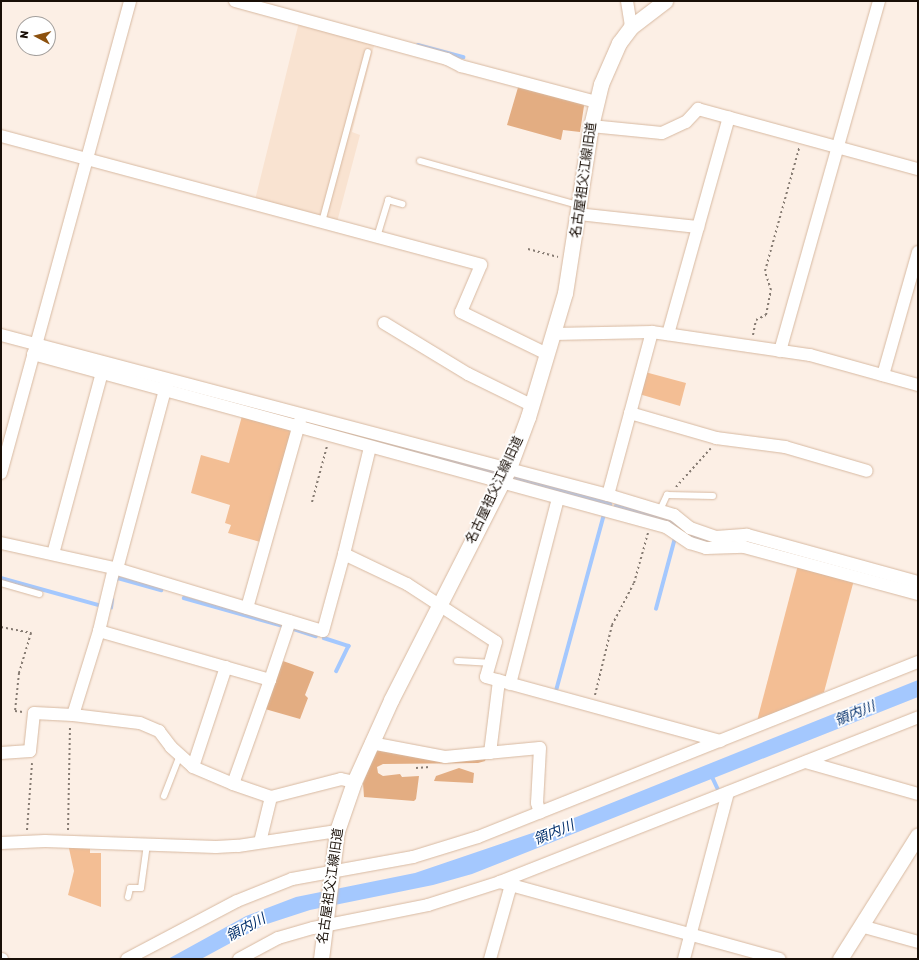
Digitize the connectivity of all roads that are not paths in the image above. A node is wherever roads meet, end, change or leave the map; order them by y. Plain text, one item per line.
1 (130, 1) edge
2 (235, 1) edge
3 (628, 1) edge
4 (665, 1) edge
5 (879, 1) edge
6 (631, 27) junction
7 (368, 52) dead end
8 (596, 102) junction
9 (729, 117) junction
10 (591, 126) junction
11 (1, 136) edge
12 (838, 147) junction
13 (87, 159) junction
14 (420, 161) dead end
15 (918, 169) edge
16 (402, 204) dead end
17 (579, 210) junction
18 (322, 222) junction
19 (698, 227) junction
20 (377, 237) junction
21 (918, 252) edge
22 (384, 323) dead end
23 (652, 332) junction
24 (553, 334) junction
25 (668, 334) junction
26 (1, 335) edge
27 (35, 349) junction
28 (780, 351) junction
29 (547, 354) junction
30 (102, 373) junction
31 (883, 374) junction
32 (166, 385) junction
33 (918, 385) edge
34 (531, 405) junction
35 (630, 413) junction
36 (300, 421) junction
37 (370, 447) junction
38 (508, 468) junction
39 (867, 470) dead end
40 (1, 473) edge
41 (502, 483) junction
42 (608, 495) junction
43 (713, 496) dead end
44 (558, 498) junction
45 (660, 510) junction
46 (1, 543) edge
47 (53, 554) junction
48 (344, 554) junction
49 (115, 568) junction
50 (918, 582) edge
51 (1, 583) edge
52 (39, 594) dead end
53 (918, 594) edge
54 (439, 604) junction
55 (247, 608) junction
56 (290, 621) junction
57 (99, 631) junction
58 (457, 661) dead end
59 (918, 662) edge
60 (490, 663) junction
61 (226, 667) junction
62 (270, 680) junction
63 (504, 682) junction
64 (72, 716) junction
65 (918, 717) edge
66 (720, 741) junction
67 (372, 743) junction
68 (1, 753) edge
69 (490, 753) junction
70 (180, 755) junction
71 (806, 762) junction
72 (193, 767) junction
73 (354, 782) junction
74 (233, 784) junction
75 (728, 793) junction
76 (918, 794) edge
77 (164, 796) dead end
78 (271, 797) junction
79 (540, 813) junction
80 (337, 831) junction
81 (918, 835) edge
82 (260, 842) junction
83 (1, 843) edge
84 (147, 844) junction
85 (331, 874) junction
86 (506, 884) junction
87 (128, 897) dead end
88 (325, 925) junction
89 (861, 926) junction
90 (691, 934) junction
91 (918, 942) edge
92 (127, 959) edge
93 (239, 959) edge
94 (321, 959) edge
95 (490, 959) edge
96 (684, 959) edge
97 (780, 959) edge
98 (840, 959) edge

1 - 13 street
2 - 8 street
3 - 6 street
4 - 6 street, 名古屋祖父江線旧道
5 - 12 street
6 - 8 street, 名古屋祖父江線旧道
7 - 18 lane
8 - 10 street, 名古屋祖父江線旧道
9 - 10 street
9 - 12 street
9 - 19 street
10 - 17 street, 名古屋祖父江線旧道
11 - 13 street
12 - 15 street
12 - 28 street
13 - 18 street
13 - 27 street
14 - 17 lane
16 - 20 lane
17 - 19 street
17 - 24 street, 名古屋祖父江線旧道
18 - 20 street
19 - 25 street
20 - 29 street
21 - 31 street
22 - 34 street
23 - 24 street
23 - 25 street
23 - 35 street
24 - 29 street, 名古屋祖父江線旧道
25 - 28 street
26 - 27 street
27 - 30 street
27 - 32 street
27 - 40 street
28 - 31 street
29 - 34 street, 名古屋祖父江線旧道
30 - 32 street
30 - 47 street
31 - 33 street
32 - 36 street
32 - 49 street
34 - 38 street, 名古屋祖父江線旧道
35 - 39 street
35 - 42 street
36 - 37 street
36 - 38 street
36 - 55 street
37 - 41 street
37 - 48 street
38 - 41 street, 名古屋祖父江線旧道
38 - 42 street
41 - 44 street
41 - 54 street, 名古屋祖父江線旧道
42 - 45 street
43 - 45 lane
44 - 53 street
44 - 63 street
45 - 50 street
46 - 47 street
47 - 49 street
48 - 54 street
48 - 56 street
49 - 55 street
49 - 57 street
51 - 52 lane
54 - 60 street
54 - 67 street, 名古屋祖父江線旧道
55 - 56 street
56 - 62 street
57 - 61 street
57 - 64 street
58 - 60 lane
59 - 66 street
60 - 63 street
61 - 62 street
61 - 72 street
62 - 74 street
63 - 66 street
63 - 69 street
64 - 68 street
64 - 70 street
65 - 71 street
66 - 79 street
67 - 69 street
67 - 73 street, 名古屋祖父江線旧道
69 - 79 street
70 - 72 street
70 - 77 lane
71 - 75 street
71 - 76 street
72 - 74 street
73 - 78 street
73 - 80 street, 名古屋祖父江線旧道
74 - 78 street
75 - 86 street
75 - 90 street
78 - 82 street
79 - 85 street
80 - 82 street
80 - 85 street, 名古屋祖父江線旧道
81 - 89 street
82 - 84 street
83 - 84 street
84 - 87 lane
85 - 88 street, 名古屋祖父江線旧道
85 - 92 street
86 - 88 street
86 - 90 street
86 - 95 street
88 - 93 street
88 - 94 street, 名古屋祖父江線旧道
89 - 91 street
89 - 98 street
90 - 96 street
90 - 97 street

